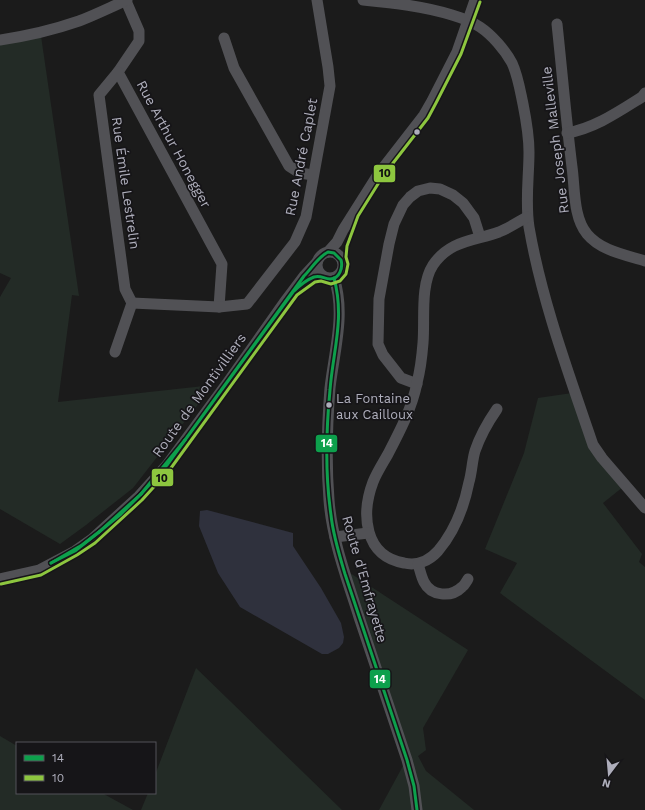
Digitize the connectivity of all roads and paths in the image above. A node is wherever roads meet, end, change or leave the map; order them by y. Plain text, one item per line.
1 (126, 0) edge
2 (317, 0) edge
3 (363, 0) edge
4 (475, 0) edge
5 (375, 1) edge
6 (468, 20) junction
7 (557, 24) dead end
8 (224, 38) dead end
9 (0, 40) edge
10 (118, 72) junction
11 (644, 97) edge
12 (568, 133) junction
13 (313, 176) junction
14 (353, 214) junction
15 (527, 217) junction
16 (480, 237) junction
17 (328, 252) junction
18 (341, 257) junction
19 (645, 261) edge
20 (317, 262) junction
21 (322, 276) junction
22 (334, 278) junction
23 (292, 292) junction
24 (132, 303) junction
25 (218, 307) junction
26 (115, 352) dead end
27 (417, 384) junction
28 (496, 409) dead end
29 (645, 508) edge
30 (368, 533) junction
31 (335, 537) junction
32 (418, 564) junction
33 (0, 579) edge
34 (468, 579) dead end
35 (417, 810) edge

1 - 9 street
1 - 10 street, Rue Arthur Honegger
2 - 13 street, Rue André Caplet
3 - 5 street
4 - 6 street
5 - 6 street
6 - 14 street
6 - 15 street
7 - 12 street, Rue Joseph Malleville
8 - 13 street
10 - 24 street, Rue Émile Lestrelin
10 - 25 street, Rue Arthur Honegger
11 - 12 street
12 - 19 street, Rue Joseph Malleville
13 - 25 street, Rue André Caplet
14 - 17 street
14 - 18 street
15 - 16 street
15 - 29 street
16 - 27 street
16 - 27 street
17 - 18 street
17 - 20 street
18 - 22 street
20 - 21 street
20 - 23 street, Route de Montivilliers
21 - 22 street
21 - 23 street, Route de Montivilliers
22 - 31 street, Route d'Emfrayette
23 - 33 street, Route de Montivilliers
24 - 25 street, Rue André Caplet
24 - 26 street
27 - 30 street
28 - 32 street
30 - 31 street
30 - 32 street
31 - 35 street, Route d'Emfrayette
32 - 34 street

